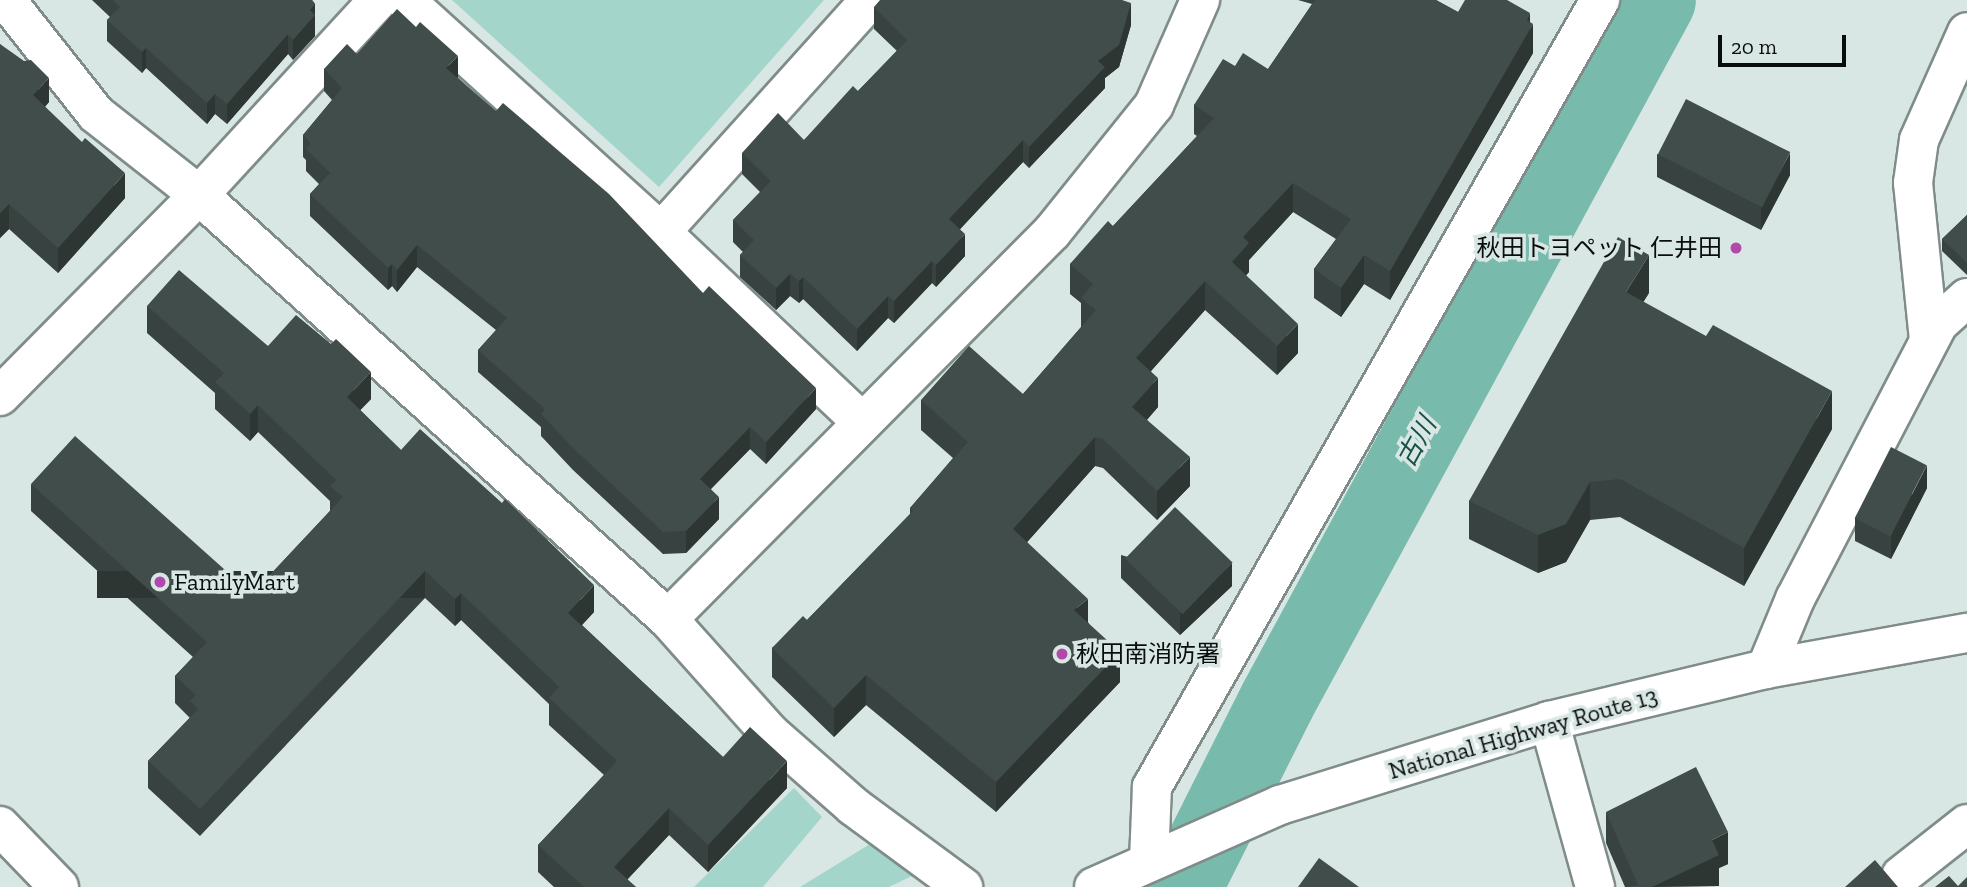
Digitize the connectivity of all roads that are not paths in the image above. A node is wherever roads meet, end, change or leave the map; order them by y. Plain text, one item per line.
1 (6, 0) edge
2 (378, 0) edge
3 (405, 0) edge
4 (870, 0) edge
5 (1200, 0) edge
6 (1600, 0) edge
7 (1967, 32) edge
8 (199, 195) junction
9 (662, 232) junction
10 (1967, 298) edge
11 (1929, 340) junction
12 (0, 396) edge
13 (862, 422) junction
14 (668, 619) junction
15 (1967, 633) edge
16 (1766, 669) junction
17 (1549, 721) junction
18 (1967, 824) edge
19 (0, 826) edge
20 (1154, 859) junction
21 (1901, 876) dead end
22 (59, 887) edge
23 (963, 887) edge
24 (1094, 887) edge
25 (1595, 887) edge

1 - 8 main road
2 - 8 main road
3 - 9 main road
4 - 9 main road
5 - 13 main road
6 - 20 main road
7 - 11 main road
8 - 12 main road
8 - 14 main road
9 - 13 main road
10 - 11 main road
11 - 16 main road
13 - 14 main road
14 - 23 main road
15 - 16 main road, National Highway Route 13
16 - 17 main road, National Highway Route 13
17 - 20 main road, National Highway Route 13
17 - 25 main road
18 - 21 main road
19 - 22 main road
20 - 24 main road, National Highway Route 13

